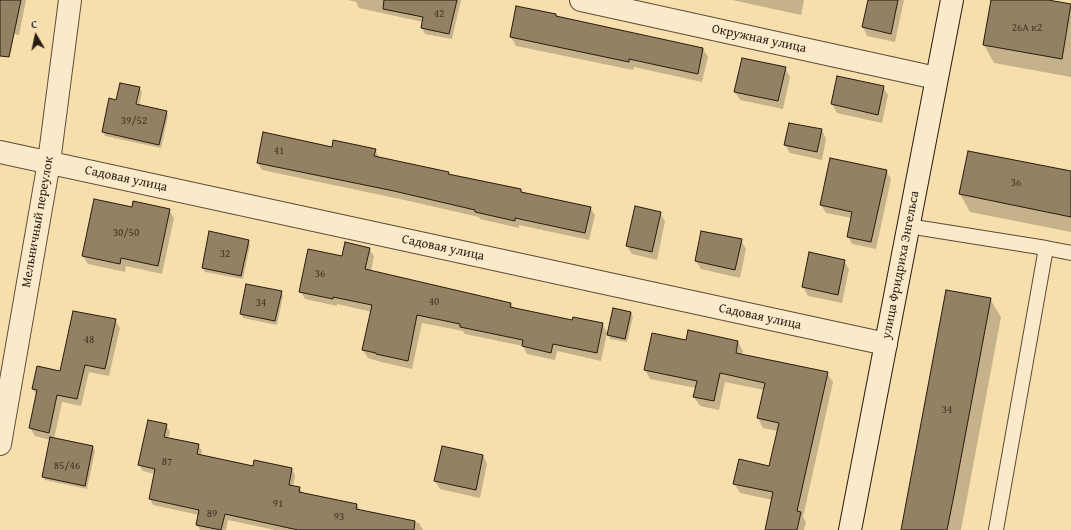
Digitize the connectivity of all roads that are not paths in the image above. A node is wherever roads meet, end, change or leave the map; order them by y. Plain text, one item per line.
1 (70, 0) edge
2 (581, 0) edge
3 (952, 0) edge
4 (936, 78) junction
5 (0, 152) edge
6 (49, 162) junction
7 (908, 226) junction
8 (1046, 248) junction
9 (1071, 253) edge
10 (886, 344) junction
11 (0, 444) edge
12 (850, 530) edge
13 (996, 530) edge

1 - 6 street, Мельничный переулок
2 - 4 street, Окружная улица
3 - 4 street, улица Фридриха Энгельса
4 - 7 street, улица Фридриха Энгельса
5 - 6 street, Садовая улица
6 - 10 street, Садовая улица
6 - 11 street, Мельничный переулок
7 - 8 lane
7 - 10 street, улица Фридриха Энгельса
8 - 9 lane
8 - 13 lane
10 - 12 street, улица Фридриха Энгельса

